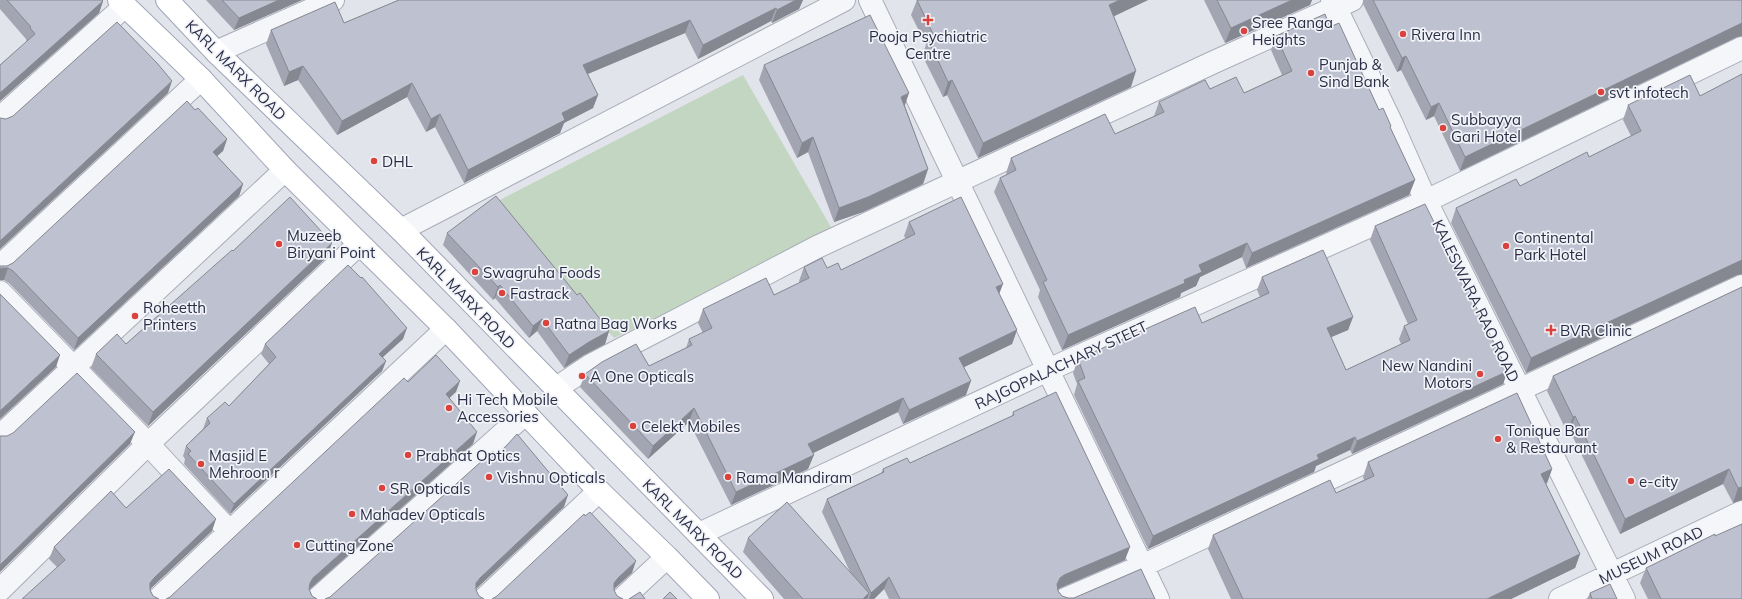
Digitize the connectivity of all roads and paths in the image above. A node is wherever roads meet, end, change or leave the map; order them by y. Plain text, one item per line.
1 (167, 0) edge
2 (333, 0) edge
3 (844, 0) edge
4 (870, 0) edge
5 (122, 3) edge
6 (1340, 3) edge
7 (1742, 48) edge
8 (216, 52) junction
9 (201, 79) junction
10 (0, 118) edge
11 (285, 170) junction
12 (956, 181) junction
13 (1426, 201) junction
14 (401, 230) junction
15 (359, 244) junction
16 (0, 266) edge
17 (1742, 286) edge
18 (0, 292) edge
19 (446, 329) junction
20 (73, 368) junction
21 (1048, 370) junction
22 (555, 389) junction
23 (1520, 389) junction
24 (525, 414) junction
25 (0, 436) edge
26 (148, 444) junction
27 (599, 491) junction
28 (1742, 512) edge
29 (230, 532) junction
30 (699, 534) junction
31 (667, 557) junction
32 (1142, 566) junction
33 (1612, 574) junction
34 (0, 590) edge
35 (158, 599) edge
36 (317, 599) edge
37 (484, 599) edge
38 (622, 599) edge
39 (708, 599) edge
40 (762, 599) edge
41 (1064, 599) edge
42 (1158, 599) edge
43 (1560, 599) edge
44 (1624, 599) edge

1 - 8 main road, KARL MARX ROAD
2 - 8 street
3 - 14 street
4 - 12 street
5 - 9 main road, KARL MARX ROAD
5 - 10 street
6 - 12 street
6 - 13 street, KALESWARA RAO ROAD
7 - 13 street, RAJGOPALACHARY STEET
8 - 14 main road, KARL MARX ROAD
9 - 11 main road, KARL MARX ROAD
9 - 16 street
11 - 15 main road, KARL MARX ROAD
11 - 20 street
12 - 21 street
12 - 22 street
13 - 21 street, RAJGOPALACHARY STEET
13 - 23 street, KALESWARA RAO ROAD
14 - 22 main road, KARL MARX ROAD
15 - 19 main road, KARL MARX ROAD
15 - 26 street
17 - 23 street
18 - 20 street
19 - 24 main road, KARL MARX ROAD
19 - 29 street
20 - 25 street
20 - 26 street
21 - 30 street, RAJGOPALACHARY STEET
21 - 32 street
22 - 30 main road, KARL MARX ROAD
23 - 32 street
23 - 33 street, KALESWARA RAO ROAD
24 - 27 main road, KARL MARX ROAD
24 - 36 street
26 - 29 street
26 - 34 street
27 - 31 main road, KARL MARX ROAD
27 - 37 street
28 - 33 street, MUSEUM ROAD
29 - 35 street
30 - 40 main road, KARL MARX ROAD
31 - 38 street
31 - 39 main road, KARL MARX ROAD
32 - 41 street
32 - 42 street
33 - 43 street, MUSEUM ROAD
33 - 44 street, KALESWARA RAO ROAD

